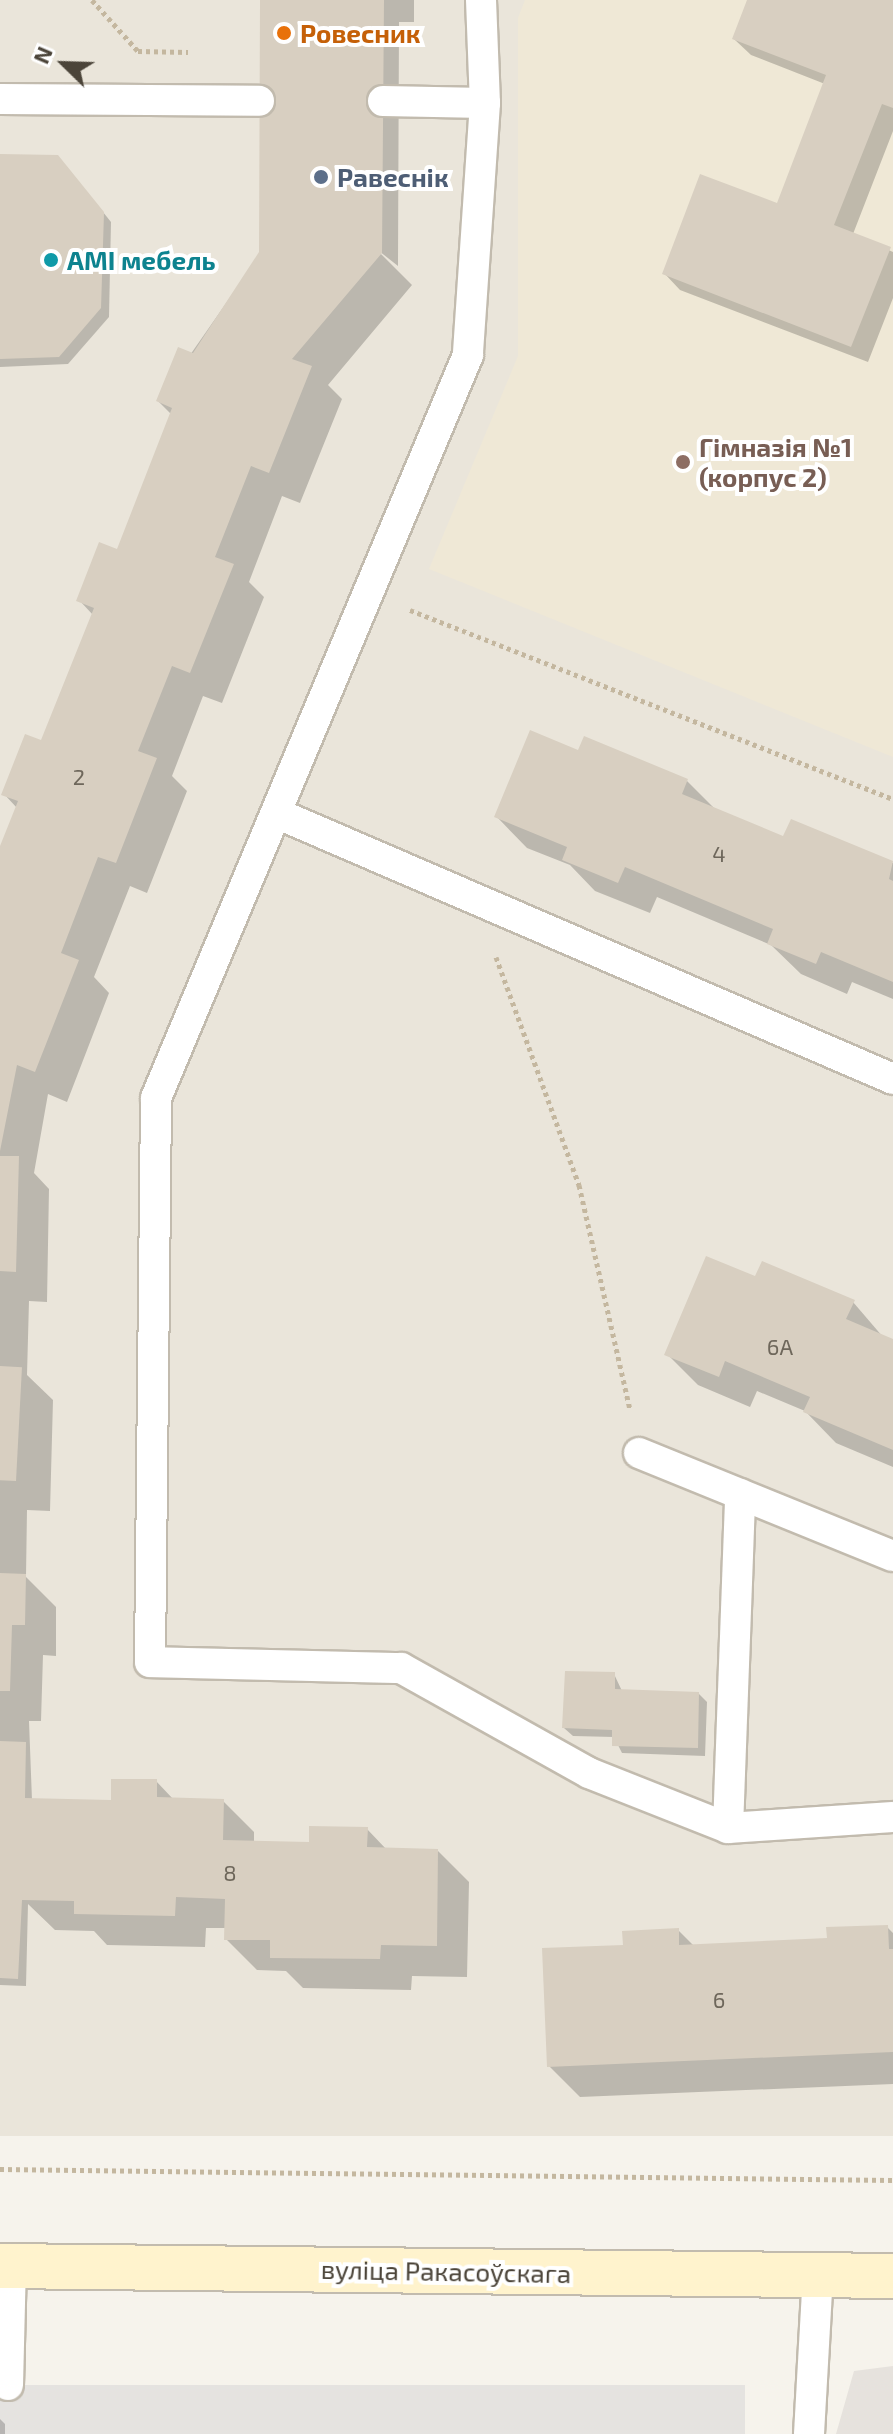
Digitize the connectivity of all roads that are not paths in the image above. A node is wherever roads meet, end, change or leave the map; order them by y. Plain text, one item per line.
1 (481, 0) edge
2 (0, 99) edge
3 (259, 101) dead end
4 (383, 101) dead end
5 (485, 103) junction
6 (276, 813) junction
7 (893, 1079) edge
8 (639, 1453) road end
9 (740, 1494) junction
10 (893, 1556) edge
11 (893, 1817) edge
12 (728, 1828) junction
13 (6, 2266) edge
14 (818, 2275) junction
15 (893, 2276) edge
16 (8, 2385) dead end
17 (809, 2434) edge

1 - 5 lane
2 - 3 lane
4 - 5 lane
5 - 6 lane
6 - 7 lane
6 - 12 lane
8 - 9 lane
9 - 10 lane
9 - 12 lane
11 - 12 lane
13 - 14 main road, вуліца Ракасоўскага
13 - 16 lane
14 - 15 main road, вуліца Ракасоўскага
14 - 17 lane

